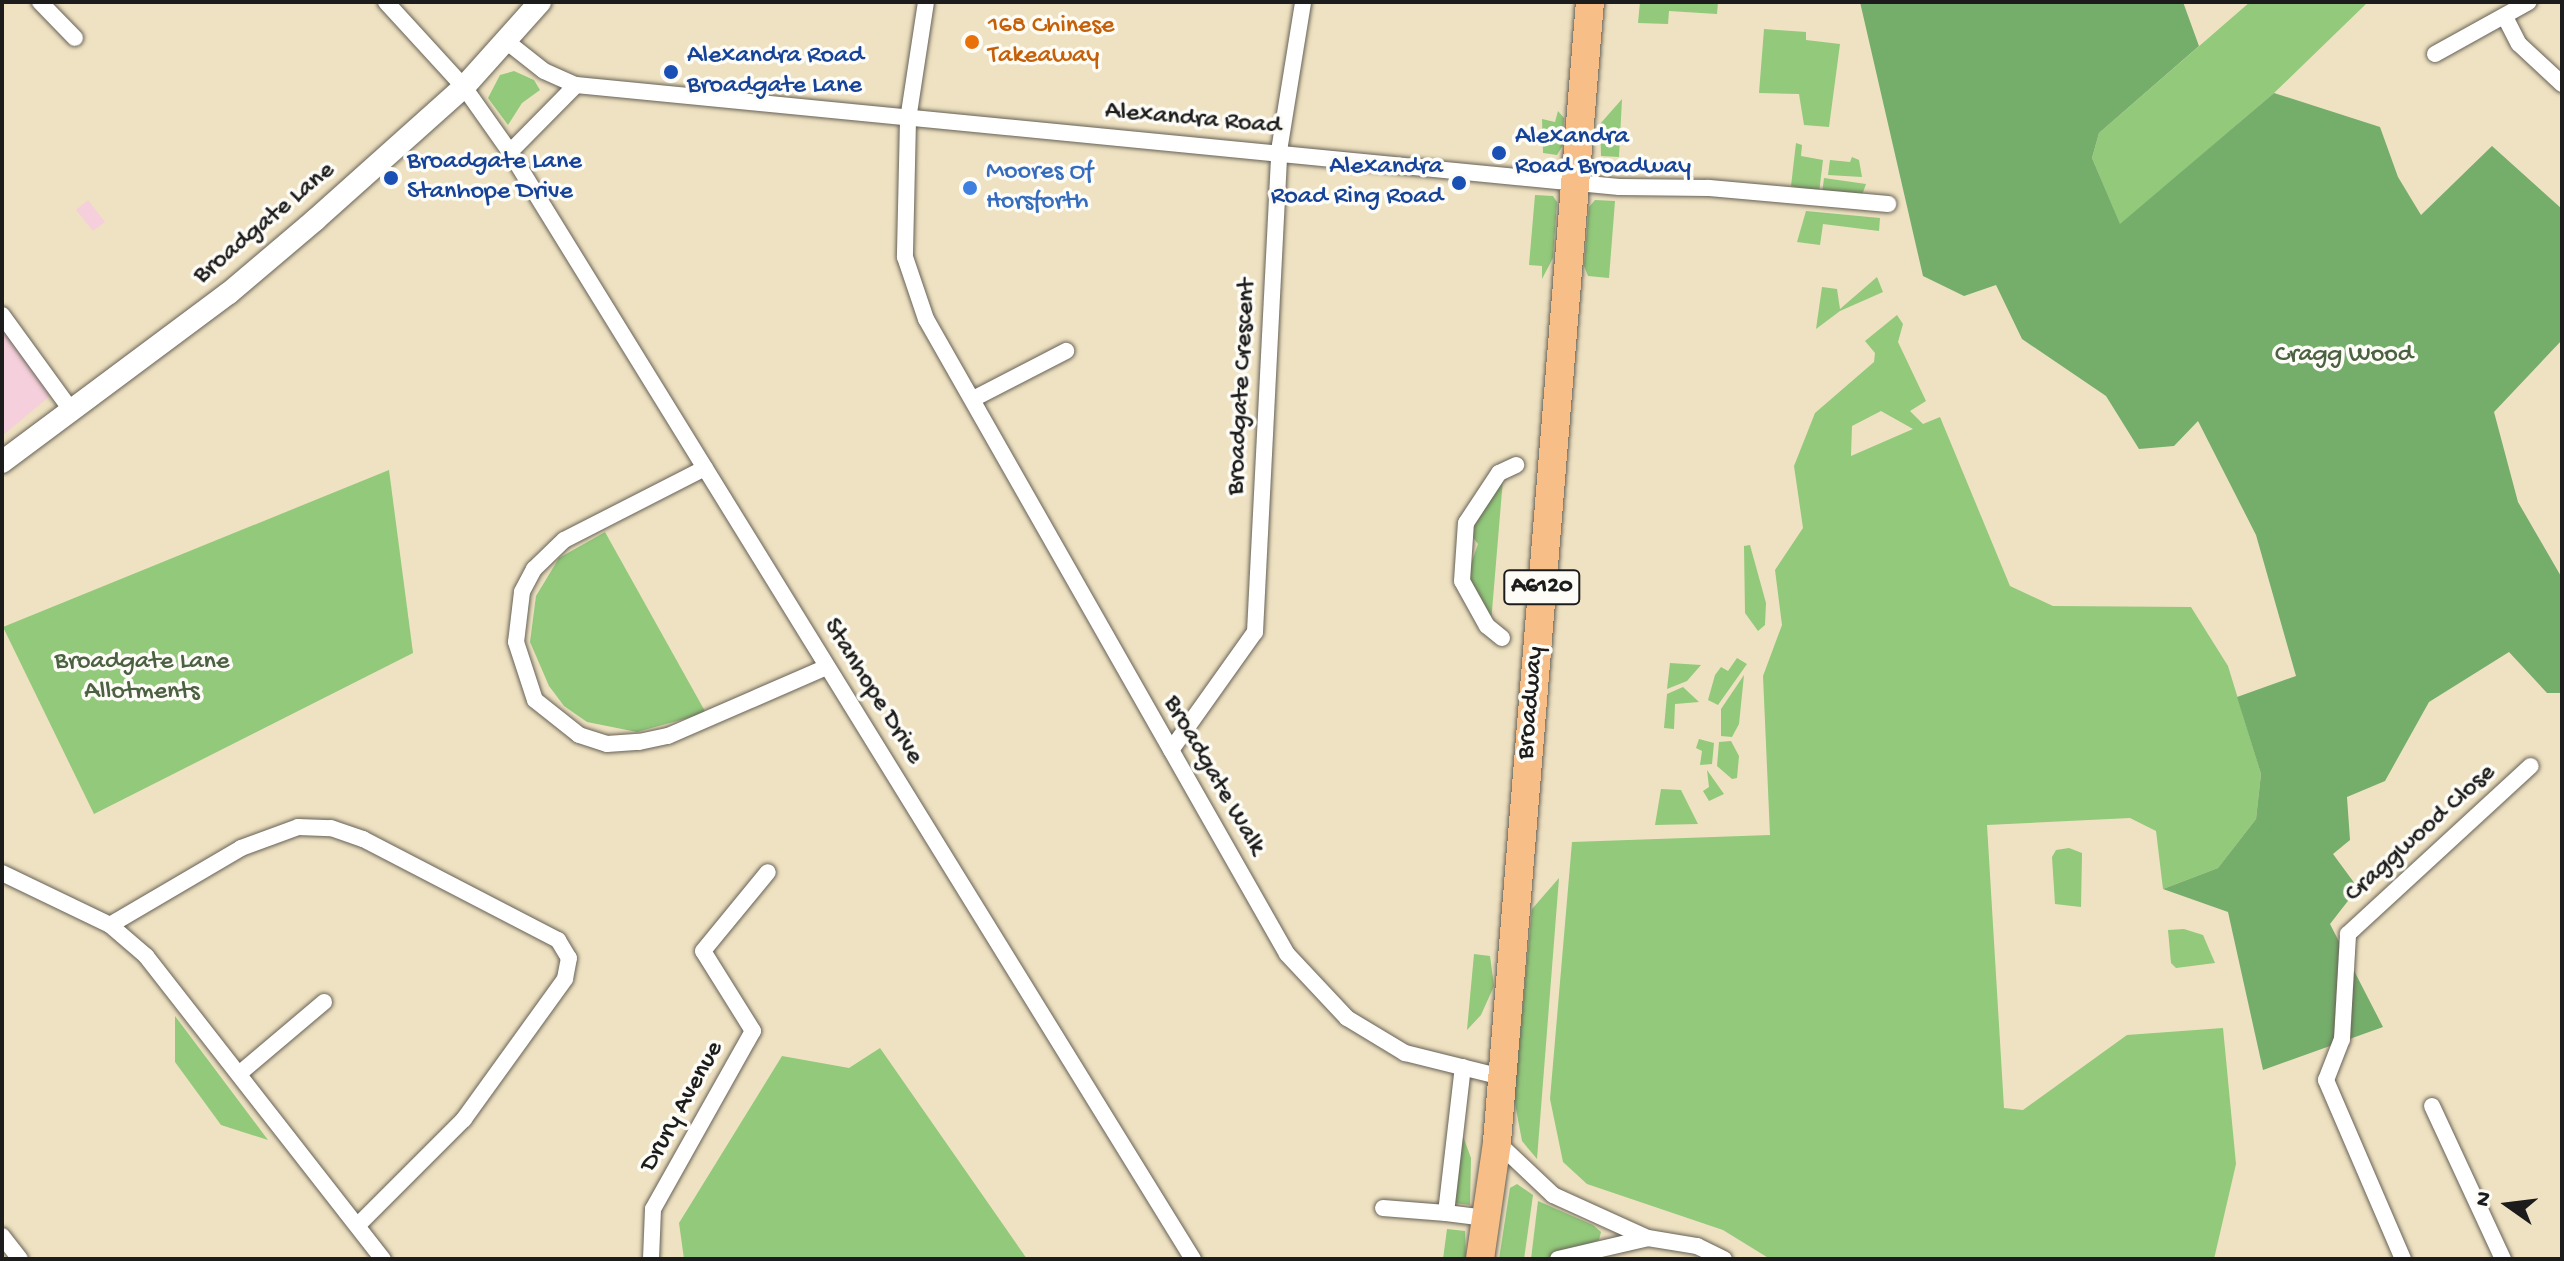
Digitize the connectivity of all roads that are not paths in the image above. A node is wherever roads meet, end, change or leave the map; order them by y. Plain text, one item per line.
1 (40, 2) edge
2 (386, 2) edge
3 (540, 2) edge
4 (926, 2) edge
5 (1303, 2) edge
6 (1590, 2) edge
7 (2529, 2) edge
8 (2505, 17) junction
9 (75, 38) dead end
10 (506, 41) junction
11 (2435, 54) dead end
12 (2562, 84) edge
13 (576, 85) junction
14 (464, 87) junction
15 (908, 120) junction
16 (1279, 151) junction
17 (510, 152) junction
18 (1575, 180) junction
19 (1888, 204) dead end
20 (2, 315) edge
21 (1066, 351) dead end
22 (973, 399) junction
23 (71, 410) junction
24 (2, 462) edge
25 (1516, 465) dead end
26 (705, 468) junction
27 (1502, 638) dead end
28 (827, 667) junction
29 (1171, 750) junction
30 (2531, 766) dead end
31 (768, 872) dead end
32 (2, 873) edge
33 (110, 925) junction
34 (324, 1002) dead end
35 (1463, 1067) junction
36 (240, 1073) junction
37 (1502, 1077) junction
38 (2432, 1106) dead end
39 (1497, 1142) junction
40 (1383, 1208) dead end
41 (1446, 1213) junction
42 (1486, 1218) junction
43 (359, 1224) junction
44 (2, 1236) edge
45 (1648, 1238) junction
46 (20, 1259) edge
47 (383, 1259) edge
48 (651, 1259) edge
49 (1193, 1259) edge
50 (1480, 1259) edge
51 (1558, 1259) edge
52 (1724, 1259) edge
53 (2403, 1259) edge
54 (2503, 1259) edge

1 - 9 street
2 - 14 street, Stanhope Drive
3 - 10 street, Broadgate Lane
4 - 15 street, Broadgate Walk
5 - 16 street, Broadgate Crescent
6 - 18 highway, Broadway / A6120
7 - 8 street
8 - 11 street
8 - 12 street
10 - 13 street, Alexandra Road
10 - 14 street, Broadgate Lane
13 - 15 street, Alexandra Road
13 - 17 street
14 - 17 street, Stanhope Drive
14 - 23 street, Broadgate Lane
15 - 16 street, Alexandra Road
15 - 22 street, Broadgate Walk
16 - 18 street, Alexandra Road
16 - 29 street, Broadgate Crescent
17 - 26 street, Stanhope Drive
18 - 19 street, Alexandra Road
18 - 37 highway, Broadway / A6120
20 - 23 street
21 - 22 street
22 - 29 street, Broadgate Walk
23 - 24 street, Broadgate Lane
25 - 27 street
26 - 28 street, Stanhope Drive
26 - 28 street
28 - 49 street, Stanhope Drive
29 - 35 street, Broadgate Walk
30 - 53 street, Craggwood Close
31 - 48 street, Drury Avenue
32 - 33 street
33 - 36 street
33 - 43 street
34 - 36 street
35 - 37 street, Broadgate Walk
35 - 41 street
36 - 43 street
37 - 39 highway, Broadway / A6120
38 - 54 street
39 - 42 highway, Broadway / A6120
39 - 45 street
40 - 41 street
41 - 42 street
42 - 50 highway, Broadway / A6120
43 - 47 street
44 - 46 street
45 - 51 street
45 - 52 street

